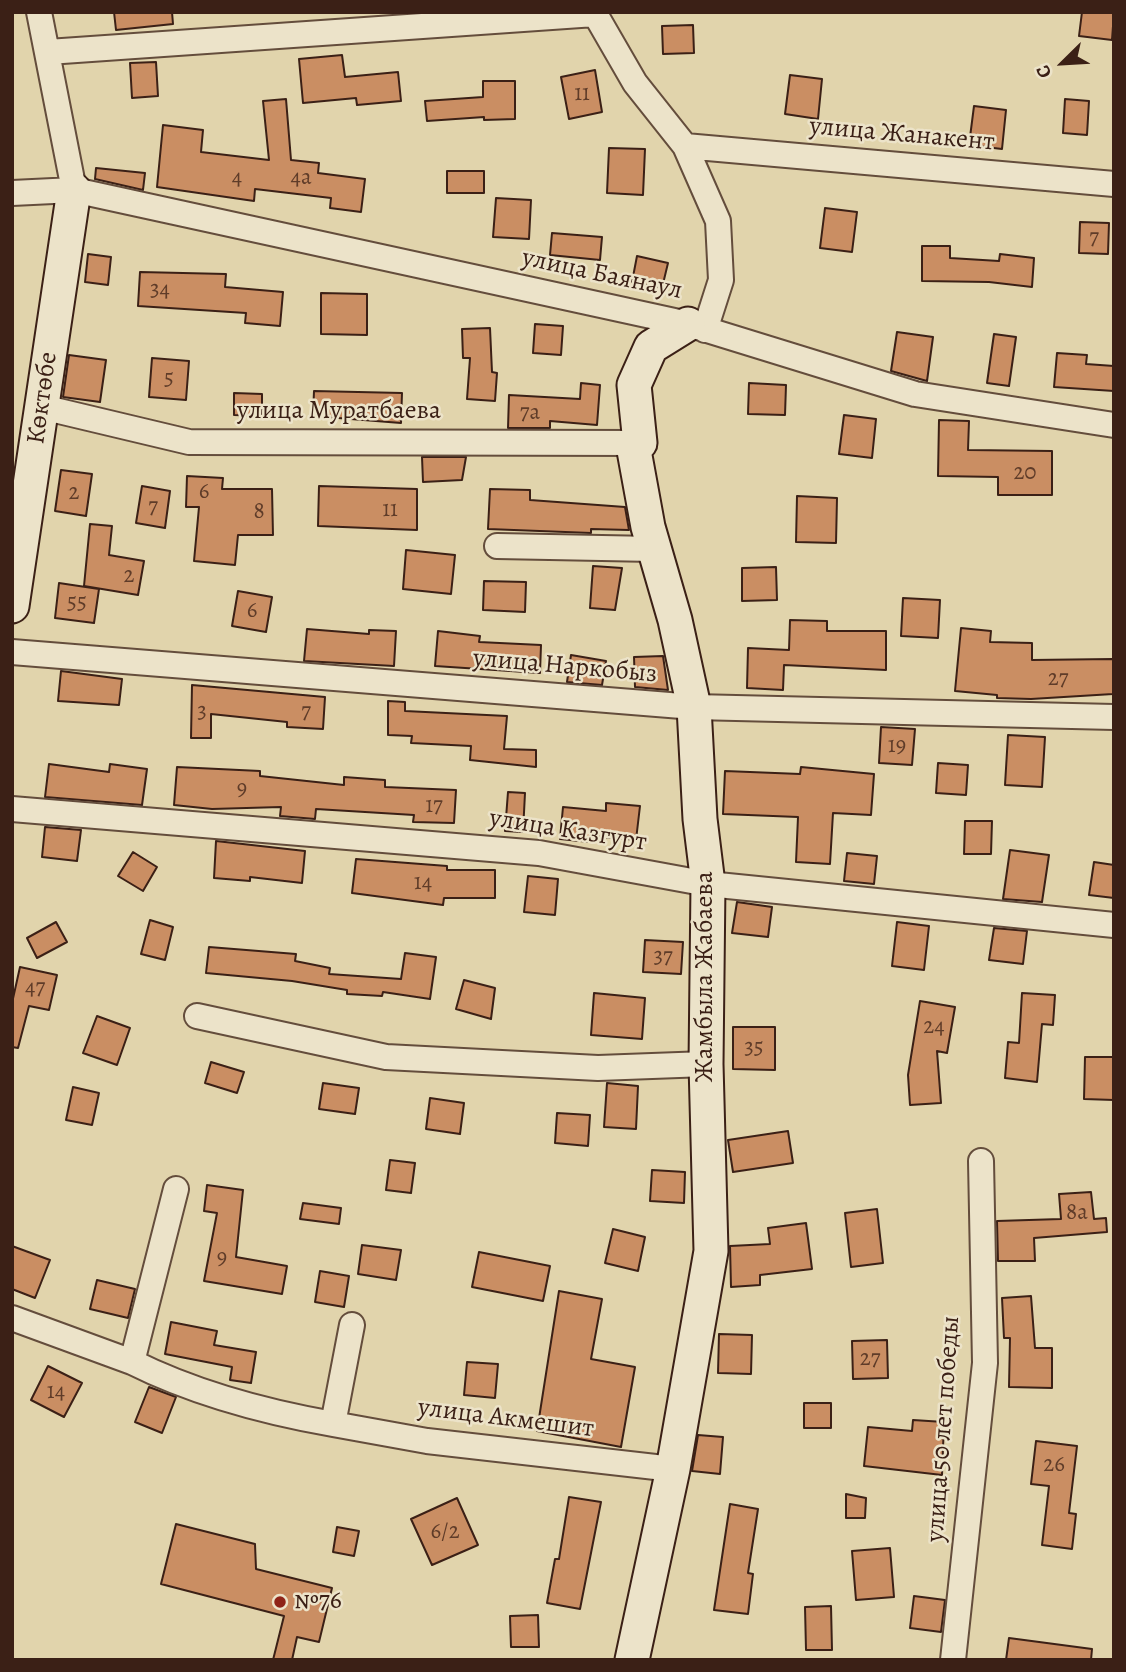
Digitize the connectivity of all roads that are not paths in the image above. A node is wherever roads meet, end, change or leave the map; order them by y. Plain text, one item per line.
1 (39, 12) edge
2 (594, 13) edge
3 (48, 52) junction
4 (685, 146) junction
5 (1114, 184) edge
6 (74, 190) junction
7 (12, 193) edge
8 (696, 327) junction
9 (42, 407) junction
10 (1114, 425) edge
11 (640, 443) junction
12 (497, 546) dead end
13 (654, 549) junction
14 (15, 571) edge
15 (12, 606) edge
16 (12, 652) edge
17 (694, 708) junction
18 (1114, 717) edge
19 (12, 809) edge
20 (708, 884) junction
21 (1114, 925) edge
22 (197, 1016) dead end
23 (706, 1064) junction
24 (981, 1161) dead end
25 (176, 1189) dead end
26 (12, 1318) edge
27 (352, 1325) dead end
28 (132, 1362) junction
29 (333, 1424) junction
30 (673, 1469) junction
31 (632, 1660) edge
32 (953, 1660) edge

1 - 3 street
2 - 3 street
2 - 4 street
3 - 6 street
4 - 5 street, улица Жанакент
4 - 8 street
6 - 7 street, улица Баянаул
6 - 8 street, улица Баянаул
6 - 9 street, Көктөбе
8 - 10 street, улица Баянаул
8 - 11 street, Жамбыла Жабаева
9 - 11 street, улица Муратбаева
9 - 14 street, Көктөбе
11 - 13 street, Жамбыла Жабаева
12 - 13 street
13 - 17 street, Жамбыла Жабаева
14 - 15 street, Көктөбе
16 - 17 street, улица Наркобыз
17 - 18 street, улица Наркобыз
17 - 20 street, Жамбыла Жабаева
19 - 20 street, улица Казгурт
20 - 21 street, улица Казгурт
20 - 23 street, Жамбыла Жабаева
22 - 23 street
23 - 30 street, Жамбыла Жабаева
24 - 32 street, улица 50 лет победы
25 - 28 street
26 - 28 street, улица Акмешит
27 - 29 street
28 - 29 street, улица Акмешит
29 - 30 street, улица Акмешит
30 - 31 street, Жамбыла Жабаева

